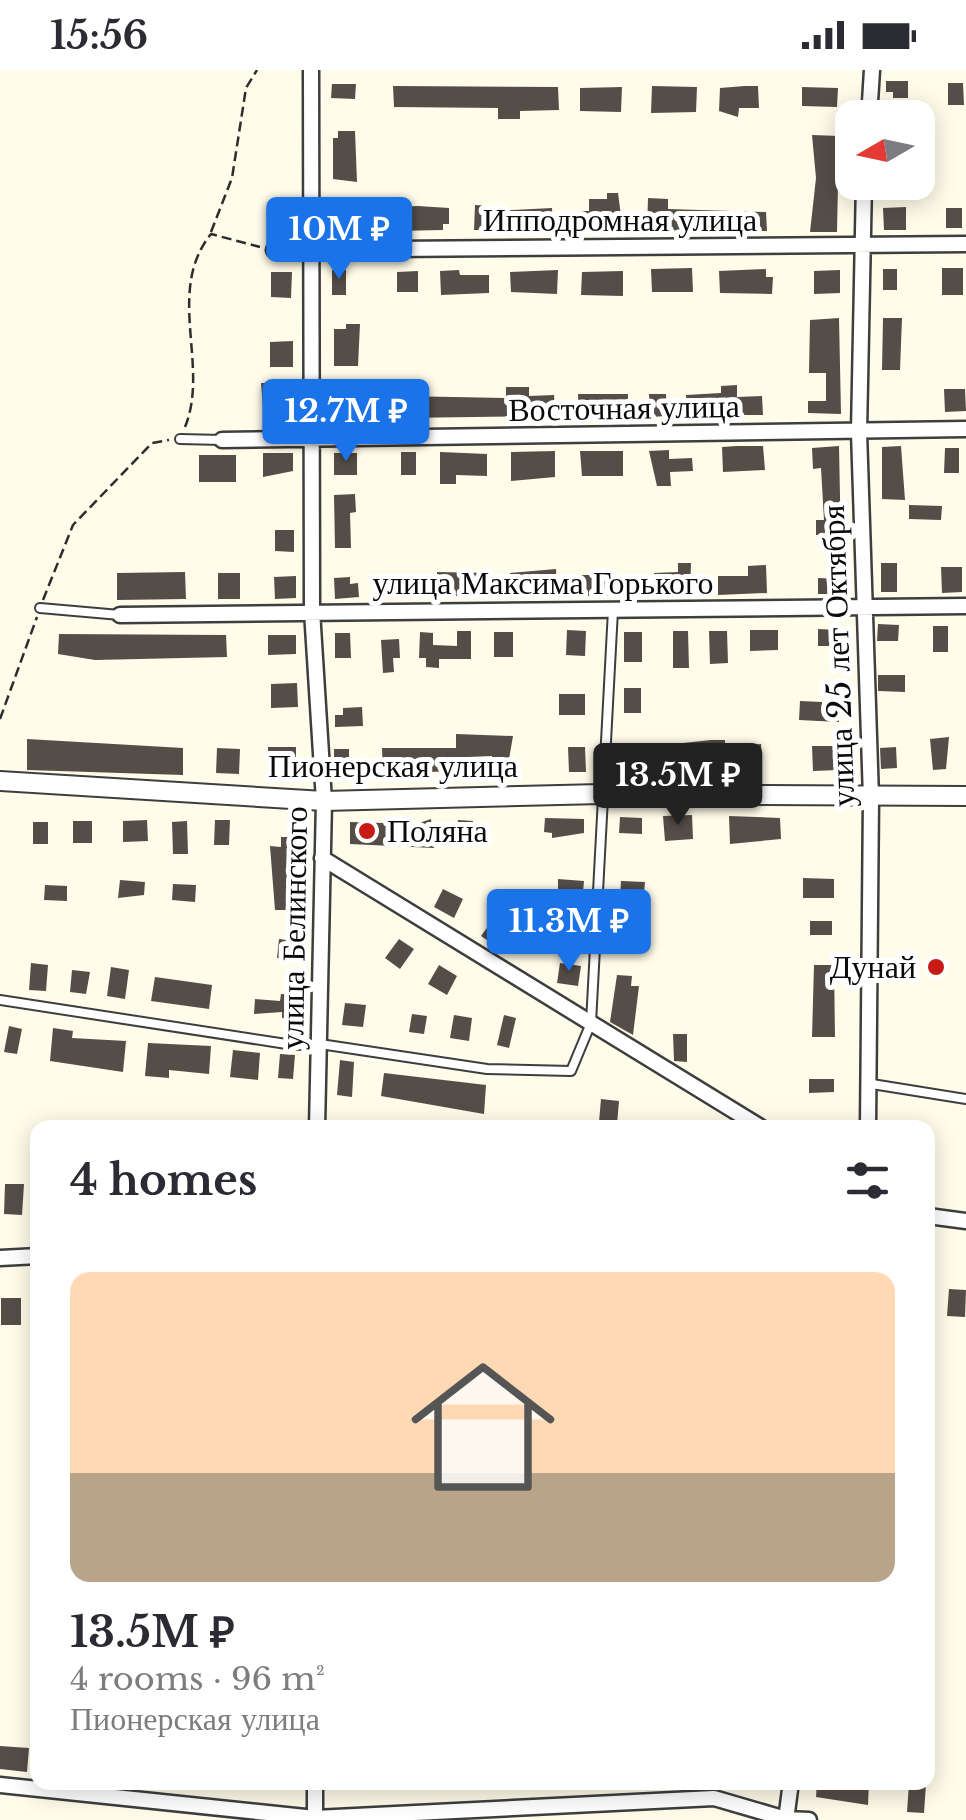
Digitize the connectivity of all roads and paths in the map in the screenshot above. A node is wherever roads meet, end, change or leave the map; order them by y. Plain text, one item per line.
1 (257, 70) edge
2 (312, 70) edge
3 (872, 70) edge
4 (870, 100) edge
5 (863, 200) edge
6 (210, 234) junction
7 (966, 244) edge
8 (860, 245) junction
9 (274, 250) joint
10 (314, 250) junction
11 (966, 429) edge
12 (859, 432) junction
13 (180, 439) junction
14 (222, 440) joint
15 (309, 441) junction
16 (966, 606) edge
17 (40, 608) junction
18 (862, 609) junction
19 (613, 610) junction
20 (312, 611) junction
21 (120, 615) joint
22 (0, 719) edge
23 (0, 781) edge
24 (601, 794) junction
25 (966, 796) edge
26 (870, 798) junction
27 (324, 801) junction
28 (322, 858) junction
29 (0, 1000) edge
30 (591, 1023) junction
31 (320, 1044) junction
32 (872, 1084) junction
33 (966, 1099) edge
34 (316, 1120) edge
35 (749, 1120) edge
36 (869, 1120) edge
37 (935, 1217) edge
38 (966, 1220) edge
39 (30, 1256) edge
40 (0, 1258) edge
41 (0, 1785) edge
42 (30, 1788) edge
43 (46, 1790) edge
44 (315, 1790) edge
45 (790, 1790) edge
46 (315, 1819) edge
47 (786, 1819) edge
48 (809, 1820) edge

1 - 6 path
2 - 10 street, улица Белинского
3 - 4 street
5 - 8 street, улица 25 лет Октября
6 - 9 path
6 - 13 path
7 - 8 street, Ипподромная улица
8 - 10 street, Ипподромная улица
8 - 12 street, улица 25 лет Октября
9 - 10 street, Ипподромная улица
10 - 15 street, улица Белинского
11 - 12 street, Восточная улица
12 - 15 street, Восточная улица
12 - 18 street, улица 25 лет Октября
13 - 14 lane
13 - 17 path
14 - 15 street, Восточная улица
15 - 20 street, улица Белинского
16 - 18 street, улица Максима Горького
17 - 21 lane
17 - 22 path
18 - 19 street, улица Максима Горького
18 - 26 street, улица 25 лет Октября
19 - 20 street, улица Максима Горького
19 - 24 lane
20 - 21 street, улица Максима Горького
20 - 27 street, улица Белинского
23 - 27 street, Пионерская улица
24 - 26 street, Пионерская улица
24 - 27 street, Пионерская улица
24 - 30 lane
25 - 26 street, Пионерская улица
26 - 32 street, улица 25 лет Октября
27 - 28 street, улица Белинского
28 - 30 street
28 - 31 street, улица Белинского
29 - 31 lane
30 - 31 lane
30 - 35 street
31 - 34 street, улица Белинского
32 - 33 lane
32 - 36 street, улица 25 лет Октября
37 - 38 street
39 - 40 street
41 - 42 street
43 - 46 street
44 - 46 street
45 - 47 street
46 - 47 street
47 - 48 street

